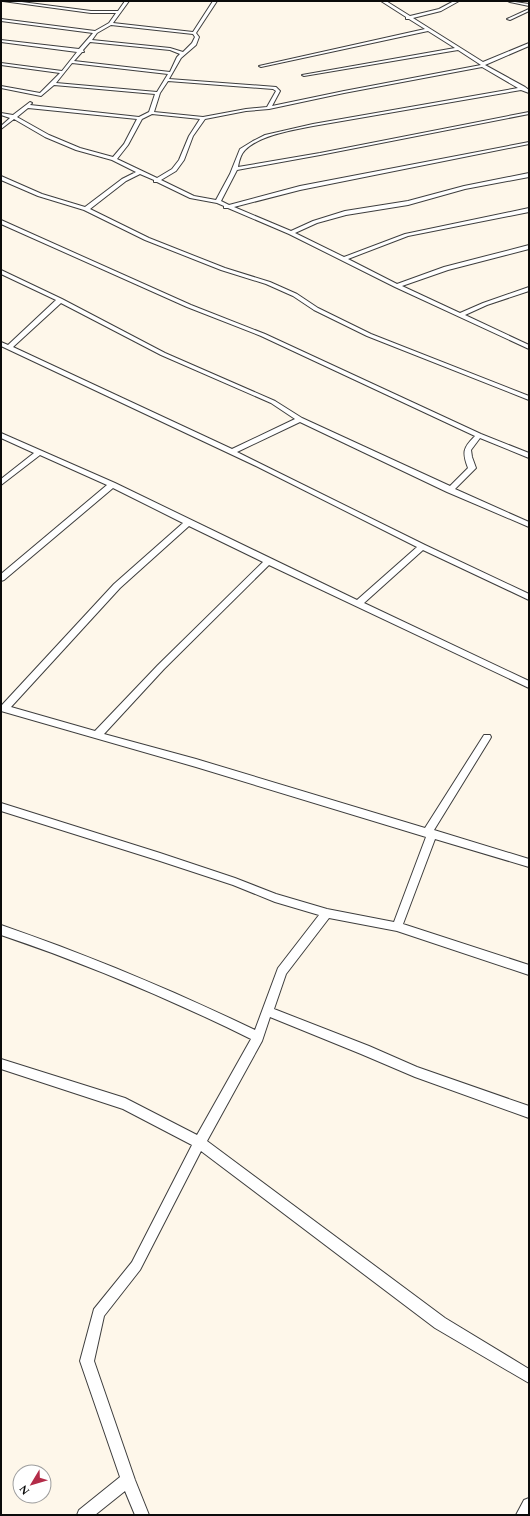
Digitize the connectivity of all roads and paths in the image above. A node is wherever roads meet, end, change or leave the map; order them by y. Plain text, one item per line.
1 (5, 1) edge
2 (127, 1) edge
3 (215, 1) edge
4 (383, 1) edge
5 (457, 1) edge
6 (510, 1) edge
7 (448, 3) edge
8 (529, 5) edge
9 (529, 10) edge
10 (118, 12) junction
11 (408, 18) junction
12 (509, 19) dead end
13 (1, 20) edge
14 (110, 24) junction
15 (428, 30) junction
16 (96, 32) junction
17 (194, 32) junction
18 (1, 41) edge
19 (88, 42) junction
20 (529, 44) edge
21 (457, 49) junction
22 (82, 50) junction
23 (183, 53) junction
24 (72, 62) junction
25 (1, 64) edge
26 (483, 65) junction
27 (261, 66) dead end
28 (63, 72) junction
29 (171, 73) junction
30 (304, 75) dead end
31 (167, 80) junction
32 (53, 84) junction
33 (1, 87) edge
34 (523, 88) junction
35 (529, 92) edge
36 (158, 93) junction
37 (41, 95) junction
38 (26, 106) junction
39 (269, 108) junction
40 (150, 113) junction
41 (529, 113) edge
42 (1, 114) edge
43 (13, 116) junction
44 (140, 118) junction
45 (203, 118) junction
46 (1, 128) edge
47 (529, 143) edge
48 (114, 159) junction
49 (234, 169) junction
50 (140, 171) junction
51 (529, 175) edge
52 (1, 178) edge
53 (156, 181) junction
54 (218, 202) junction
55 (226, 207) junction
56 (86, 208) junction
57 (529, 210) edge
58 (1, 222) edge
59 (290, 232) junction
60 (529, 247) edge
61 (344, 259) junction
62 (1, 272) edge
63 (397, 286) junction
64 (529, 289) edge
65 (60, 300) junction
66 (460, 315) junction
67 (529, 340) edge
68 (519, 343) junction
69 (4, 346) edge
70 (529, 347) edge
71 (529, 398) edge
72 (300, 419) junction
73 (1, 435) edge
74 (479, 435) junction
75 (231, 452) junction
76 (38, 453) junction
77 (529, 456) edge
78 (1, 483) edge
79 (112, 484) junction
80 (450, 490) junction
81 (189, 522) junction
82 (529, 525) edge
83 (422, 548) junction
84 (268, 561) junction
85 (1, 578) edge
86 (529, 597) edge
87 (358, 604) junction
88 (529, 685) edge
89 (2, 708) edge
90 (98, 734) junction
91 (487, 737) dead end
92 (1, 807) edge
93 (429, 833) junction
94 (529, 863) edge
95 (327, 913) junction
96 (397, 927) junction
97 (1, 930) edge
98 (529, 970) edge
99 (267, 1010) junction
100 (258, 1037) junction
101 (1, 1064) edge
102 (529, 1112) edge
103 (200, 1143) junction
104 (529, 1376) edge
105 (128, 1480) junction
106 (529, 1505) edge
107 (84, 1515) edge
108 (142, 1515) edge
109 (523, 1515) edge

1 - 10 street
2 - 10 street
3 - 17 street
4 - 11 street
5 - 7 street
6 - 8 street
7 - 11 street
9 - 12 street
10 - 14 street
11 - 15 street
13 - 16 street
14 - 16 street
14 - 17 street
15 - 21 street
15 - 27 street
16 - 19 street
17 - 23 street
18 - 22 street
19 - 22 street
19 - 23 street
20 - 26 street
21 - 26 street
21 - 30 street
22 - 24 street
23 - 29 street
24 - 28 street
24 - 29 street
25 - 28 street
26 - 34 street
26 - 39 street
28 - 32 street
29 - 31 street
31 - 36 street
31 - 39 street
32 - 36 street
32 - 37 street
33 - 37 street
34 - 35 street
34 - 49 street
36 - 40 street
37 - 38 street
38 - 43 street
38 - 44 street
39 - 45 street
40 - 44 street
40 - 45 street
41 - 49 street
42 - 43 street
43 - 46 street
43 - 48 street
44 - 48 street
45 - 53 street
47 - 55 street
48 - 50 street
49 - 54 street
50 - 53 street
50 - 56 street
51 - 59 street
52 - 56 street
53 - 54 street
54 - 55 street
55 - 59 street
56 - 71 street
57 - 61 street
58 - 74 street
59 - 61 street
60 - 63 street
61 - 63 street
62 - 65 street
63 - 66 street
64 - 66 street
65 - 69 street
65 - 72 street
66 - 68 street
67 - 68 street
68 - 70 street
69 - 75 street
72 - 75 street
72 - 80 street
73 - 76 street
74 - 77 street
74 - 80 street
75 - 83 street
76 - 78 street
76 - 79 street
79 - 81 street
79 - 85 street
80 - 82 street
81 - 84 street
81 - 89 street
83 - 86 street
83 - 87 street
84 - 87 street
84 - 90 street
87 - 88 street
89 - 90 street
90 - 93 street
91 - 93 street
92 - 95 street
93 - 94 street
93 - 96 street
95 - 96 street
95 - 99 street
96 - 98 street
97 - 100 street
99 - 100 street
99 - 102 street
100 - 103 street
101 - 103 street
103 - 104 street
103 - 105 street
105 - 107 street
105 - 108 street
106 - 109 street

